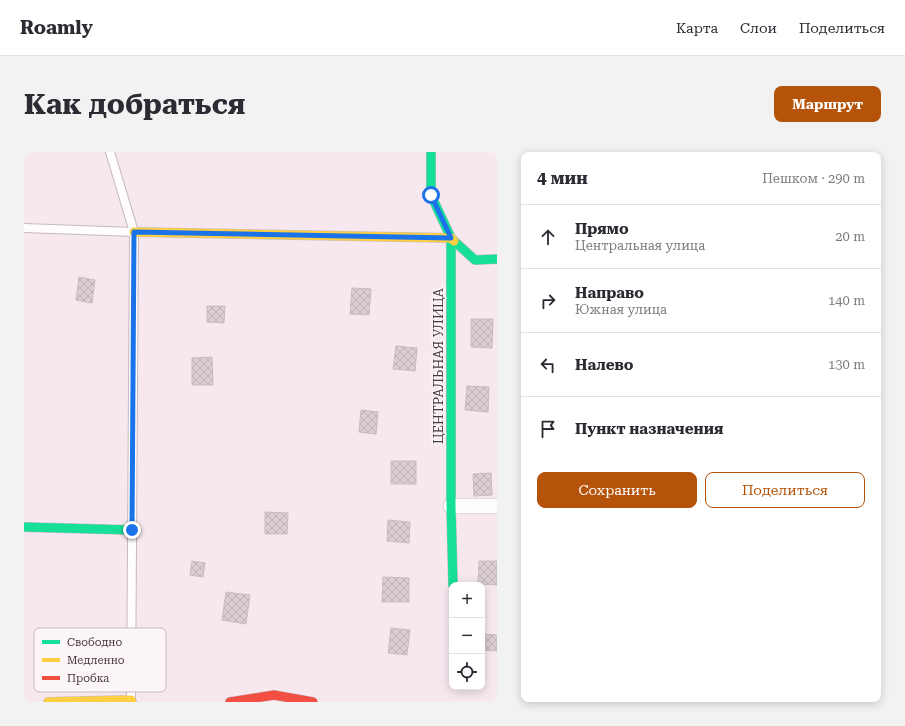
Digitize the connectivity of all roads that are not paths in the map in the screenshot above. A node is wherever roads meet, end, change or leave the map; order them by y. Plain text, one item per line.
1 (110, 152) edge
2 (431, 152) edge
3 (24, 228) edge
4 (134, 232) junction
5 (451, 238) junction
6 (497, 259) edge
7 (451, 506) junction
8 (497, 506) edge
9 (24, 527) edge
10 (132, 530) junction
11 (453, 582) edge
12 (132, 628) edge
13 (132, 701) edge
14 (48, 702) edge
15 (230, 702) edge
16 (313, 702) edge

1 - 4 lane
2 - 5 street, ЦЕНТРАЛЬНАЯ УЛИЦА
3 - 4 lane
4 - 5 street
4 - 10 lane
5 - 6 street
5 - 7 street, ЦЕНТРАЛЬНАЯ УЛИЦА
7 - 8 street
7 - 11 street, ЦЕНТРАЛЬНАЯ УЛИЦА
9 - 10 street
10 - 12 lane
13 - 14 street
15 - 16 street

